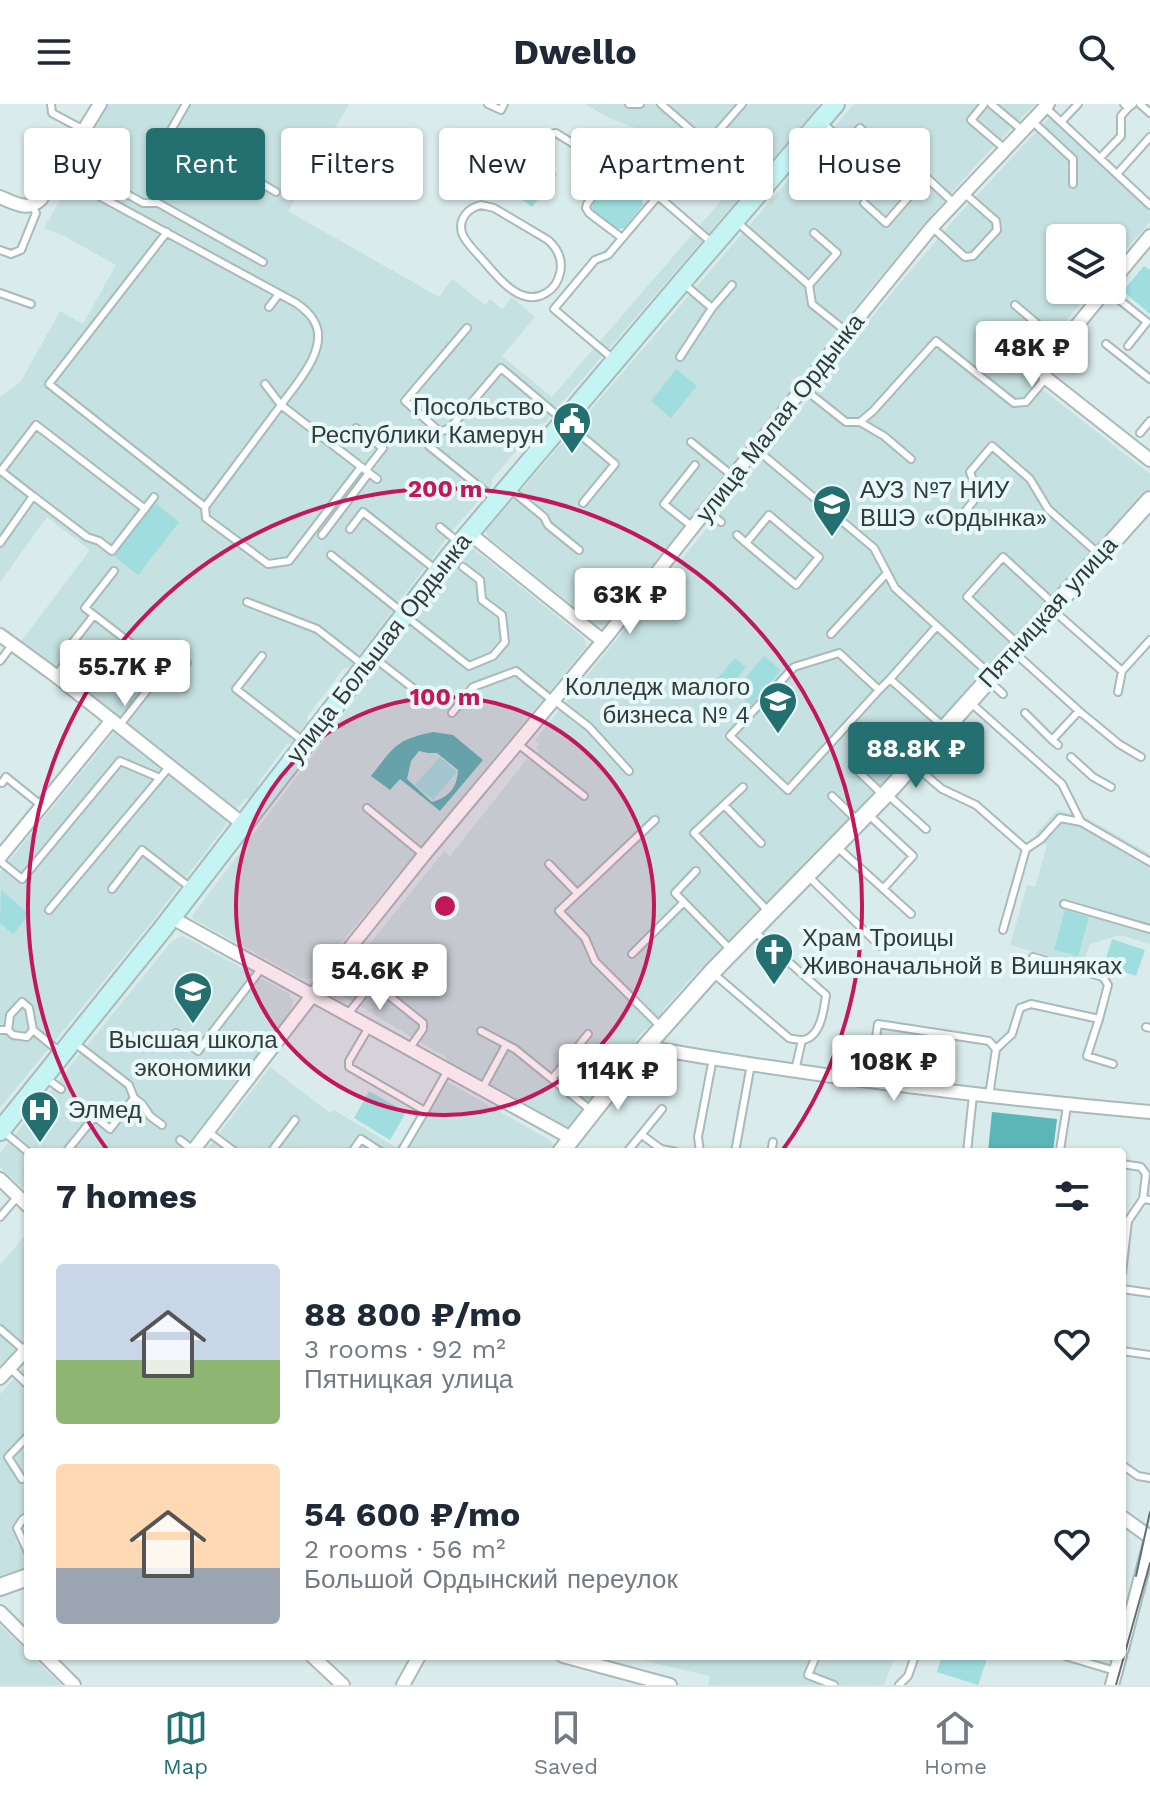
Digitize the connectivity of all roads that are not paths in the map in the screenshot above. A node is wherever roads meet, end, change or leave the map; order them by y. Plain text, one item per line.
1 (51, 104) edge
2 (100, 104) edge
3 (186, 104) edge
4 (488, 104) edge
5 (504, 104) edge
6 (629, 104) edge
7 (640, 104) edge
8 (661, 104) edge
9 (742, 104) edge
10 (835, 104) edge
11 (984, 104) edge
12 (991, 104) edge
13 (1078, 104) edge
14 (1140, 104) edge
15 (1047, 105) edge
16 (1128, 105) edge
17 (1150, 113) edge
18 (820, 121) junction
19 (1061, 122) junction
20 (1027, 126) junction
21 (80, 128) edge
22 (85, 128) edge
23 (689, 128) edge
24 (721, 128) edge
25 (828, 128) edge
26 (1150, 137) edge
27 (1005, 149) junction
28 (1100, 158) junction
29 (1117, 174) junction
30 (773, 176) edge
31 (930, 181) edge
32 (1073, 184) dead end
33 (276, 192) dead end
34 (964, 193) junction
35 (130, 196) edge
36 (0, 197) edge
37 (40, 200) edge
38 (107, 200) edge
39 (590, 200) edge
40 (655, 200) edge
41 (662, 200) edge
42 (752, 200) edge
43 (907, 200) edge
44 (864, 203) dead end
45 (954, 203) junction
46 (32, 205) junction
47 (1150, 205) edge
48 (735, 220) junction
49 (932, 227) junction
50 (167, 232) junction
51 (814, 233) dead end
52 (1150, 236) edge
53 (622, 238) junction
54 (713, 245) junction
55 (0, 250) edge
56 (263, 262) dead end
57 (1126, 265) edge
58 (682, 282) junction
59 (555, 285) junction
60 (732, 285) dead end
61 (809, 285) junction
62 (0, 293) edge
63 (279, 294) junction
64 (566, 294) junction
65 (543, 295) junction
66 (31, 304) dead end
67 (1097, 304) edge
68 (1124, 304) edge
69 (1015, 305) dead end
70 (269, 307) dead end
71 (712, 308) junction
72 (554, 309) junction
73 (467, 328) dead end
74 (847, 332) junction
75 (1061, 344) junction
76 (1106, 344) dead end
77 (1128, 346) dead end
78 (680, 357) dead end
79 (615, 361) junction
80 (1046, 378) junction
81 (1150, 379) edge
82 (265, 384) dead end
83 (803, 388) junction
84 (281, 405) junction
85 (563, 421) junction
86 (1150, 421) edge
87 (860, 422) junction
88 (356, 428) dead end
89 (440, 432) junction
90 (1140, 433) dead end
91 (691, 442) dead end
92 (756, 449) junction
93 (911, 459) dead end
94 (1150, 460) edge
95 (695, 465) dead end
96 (366, 470) junction
97 (734, 477) junction
98 (377, 479) dead end
99 (502, 493) junction
100 (33, 496) junction
101 (154, 497) dead end
102 (1150, 500) edge
103 (583, 503) dead end
104 (205, 507) junction
105 (145, 509) junction
106 (707, 511) junction
107 (964, 513) dead end
108 (721, 522) dead end
109 (440, 527) dead end
110 (694, 528) junction
111 (350, 529) dead end
112 (322, 535) dead end
113 (737, 535) dead end
114 (464, 538) junction
115 (0, 543) edge
116 (746, 543) junction
117 (579, 550) dead end
118 (331, 555) dead end
119 (1100, 555) junction
120 (463, 567) dead end
121 (114, 571) dead end
122 (438, 571) junction
123 (887, 573) junction
124 (247, 602) dead end
125 (1054, 607) junction
126 (94, 615) junction
127 (405, 615) junction
128 (937, 626) junction
129 (831, 634) dead end
130 (1150, 640) edge
131 (603, 641) junction
132 (5, 642) edge
133 (1016, 649) junction
134 (262, 656) dead end
135 (0, 661) edge
136 (368, 661) junction
137 (156, 663) dead end
138 (187, 663) dead end
139 (1122, 671) junction
140 (56, 676) junction
141 (989, 677) junction
142 (174, 679) junction
143 (890, 679) junction
144 (184, 688) dead end
145 (879, 690) junction
146 (1118, 692) dead end
147 (1003, 694) dead end
148 (427, 699) dead end
149 (554, 700) junction
150 (969, 701) junction
151 (1079, 711) junction
152 (452, 713) dead end
153 (1025, 713) dead end
154 (115, 723) junction
155 (945, 728) junction
156 (306, 743) junction
157 (518, 743) junction
158 (1071, 757) dead end
159 (1141, 757) dead end
160 (913, 764) junction
161 (170, 766) junction
162 (853, 766) dead end
163 (629, 771) dead end
164 (160, 778) junction
165 (2, 783) dead end
166 (743, 787) dead end
167 (1111, 787) dead end
168 (885, 795) junction
169 (584, 796) dead end
170 (832, 796) dead end
171 (724, 805) junction
172 (42, 806) junction
173 (367, 808) dead end
174 (863, 818) junction
175 (655, 820) dead end
176 (1081, 822) junction
177 (243, 824) junction
178 (926, 829) dead end
179 (761, 843) dead end
180 (836, 845) junction
181 (1026, 849) junction
182 (424, 855) junction
183 (0, 859) edge
184 (1150, 862) edge
185 (549, 864) dead end
186 (696, 871) dead end
187 (807, 875) junction
188 (112, 889) dead end
189 (883, 889) junction
190 (193, 890) junction
191 (577, 893) junction
192 (684, 902) junction
193 (1064, 904) dead end
194 (49, 910) dead end
195 (769, 913) junction
196 (911, 914) dead end
197 (172, 918) junction
198 (752, 929) junction
199 (1150, 929) edge
200 (1003, 930) dead end
201 (880, 946) dead end
202 (732, 950) junction
203 (632, 954) dead end
204 (1033, 957) dead end
205 (262, 968) junction
206 (712, 972) junction
207 (312, 995) junction
208 (347, 1015) junction
209 (1099, 1019) junction
210 (369, 1027) junction
211 (661, 1028) junction
212 (4, 1030) edge
213 (33, 1030) junction
214 (481, 1031) dead end
215 (176, 1033) dead end
216 (588, 1034) dead end
217 (802, 1040) junction
218 (506, 1045) junction
219 (645, 1047) junction
220 (68, 1048) junction
221 (409, 1049) junction
222 (996, 1049) junction
223 (713, 1058) junction
224 (751, 1064) junction
225 (1113, 1064) dead end
226 (448, 1070) junction
227 (795, 1071) junction
228 (45, 1076) junction
229 (552, 1079) junction
230 (869, 1082) junction
231 (61, 1089) dead end
232 (482, 1089) junction
233 (973, 1095) junction
234 (989, 1096) junction
235 (134, 1098) junction
236 (80, 1104) dead end
237 (1067, 1105) junction
238 (662, 1109) dead end
239 (425, 1111) junction
240 (593, 1112) junction
241 (1150, 1112) edge
242 (95, 1116) junction
243 (295, 1120) dead end
244 (162, 1125) dead end
245 (1, 1130) edge
246 (207, 1131) junction
247 (642, 1135) junction
248 (180, 1140) dead end
249 (773, 1142) dead end
250 (566, 1145) edge
251 (69, 1148) edge
252 (189, 1148) edge
253 (194, 1148) edge
254 (230, 1148) edge
255 (274, 1148) edge
256 (355, 1148) edge
257 (375, 1148) edge
258 (403, 1148) edge
259 (631, 1148) edge
260 (658, 1148) edge
261 (699, 1148) edge
262 (736, 1148) edge
263 (772, 1148) edge
264 (967, 1148) edge
265 (1060, 1148) edge
266 (24, 1149) edge
267 (1126, 1165) edge
268 (0, 1179) edge
269 (18, 1196) junction
270 (1146, 1200) edge
271 (24, 1202) edge
272 (0, 1217) edge
273 (1126, 1238) edge
274 (1126, 1290) edge
275 (1150, 1293) edge
276 (0, 1329) edge
277 (24, 1347) edge
278 (24, 1351) edge
279 (1126, 1352) edge
280 (1150, 1355) edge
281 (10, 1368) junction
282 (0, 1378) edge
283 (24, 1381) edge
284 (24, 1440) edge
285 (1126, 1468) edge
286 (1150, 1478) edge
287 (22, 1479) dead end
288 (24, 1518) edge
289 (1126, 1520) edge
290 (1150, 1540) edge
291 (24, 1543) edge
292 (24, 1578) edge
293 (0, 1587) edge
294 (0, 1612) edge
295 (1126, 1633) edge
296 (24, 1636) edge
297 (49, 1660) edge
298 (316, 1660) edge
299 (417, 1660) edge
300 (578, 1660) edge
301 (814, 1660) edge
302 (914, 1660) edge
303 (1079, 1660) edge
304 (1119, 1660) edge
305 (1116, 1671) junction
306 (338, 1684) edge
307 (74, 1685) edge
308 (403, 1685) edge
309 (670, 1685) edge
310 (834, 1685) edge
311 (899, 1685) edge
312 (1112, 1685) edge

1 - 21 lane
2 - 22 street
3 - 33 lane
4 - 5 lane
6 - 7 lane
8 - 23 lane
9 - 24 lane
10 - 18 main road, улица Большая Ордынка
11 - 27 lane
12 - 20 lane
13 - 19 lane
14 - 17 lane
15 - 19 lane
15 - 20 street, улица Малая Ордынка
16 - 28 lane
18 - 25 lane
18 - 30 main road, улица Большая Ордынка
19 - 28 lane
20 - 27 street, улица Малая Ордынка
20 - 32 lane
26 - 29 lane
27 - 34 street, улица Малая Ордынка
28 - 29 lane
29 - 47 lane
31 - 45 lane
34 - 45 street, улица Малая Ордынка
34 - 49 lane
35 - 56 lane
36 - 46 street
37 - 46 street
38 - 50 lane
39 - 53 lane
40 - 53 lane
41 - 54 lane
42 - 48 main road, улица Большая Ордынка
43 - 44 lane
45 - 49 street, улица Малая Ордынка
46 - 55 lane
48 - 54 main road, улица Большая Ордынка
48 - 61 lane
49 - 74 street, улица Малая Ордынка
50 - 63 lane
50 - 104 lane
51 - 61 lane
52 - 57 street
53 - 64 lane
54 - 58 main road, улица Большая Ордынка
58 - 71 lane
58 - 79 main road, улица Большая Ордынка
59 - 64 lane
59 - 65 lane
59 - 65 lane
60 - 71 lane
61 - 74 lane
62 - 66 lane
63 - 70 lane
63 - 84 lane
64 - 72 lane
65 - 72 lane
67 - 75 street
68 - 77 lane
69 - 75 lane
71 - 78 lane
72 - 79 lane
73 - 89 lane
74 - 83 street, улица Малая Ордынка
75 - 80 street
76 - 81 lane
79 - 85 main road, улица Большая Ордынка
80 - 87 lane
80 - 94 street
82 - 84 lane
83 - 87 lane
83 - 92 street, улица Малая Ордынка
84 - 96 lane
84 - 104 lane
85 - 89 lane
85 - 99 main road, улица Большая Ордынка
85 - 103 lane
86 - 90 lane
87 - 93 lane
88 - 96 lane
89 - 99 lane
91 - 97 lane
92 - 97 street, улица Малая Ордынка
92 - 123 lane
95 - 110 lane
96 - 98 lane
96 - 104 lane
96 - 112 lane
97 - 106 street, улица Малая Ордынка
99 - 114 main road, улица Большая Ордынка
99 - 117 lane
100 - 105 lane
100 - 105 lane
100 - 115 lane
101 - 105 lane
102 - 119 street, Пятницкая улица
106 - 108 lane
106 - 110 street, улица Малая Ордынка
107 - 119 lane
109 - 114 lane
110 - 131 street, улица Малая Ордынка
111 - 122 lane
113 - 116 lane
114 - 122 main road, улица Большая Ордынка
114 - 131 street
116 - 116 lane
118 - 127 lane
119 - 125 street, Пятницкая улица
120 - 127 lane
121 - 126 lane
122 - 127 main road, улица Большая Ордынка
123 - 128 lane
123 - 129 lane
124 - 136 lane
125 - 133 street, Пятницкая улица
125 - 133 lane
125 - 139 lane
126 - 137 lane
126 - 140 lane
127 - 136 main road, улица Большая Ордынка
128 - 141 lane
128 - 143 lane
130 - 139 lane
131 - 149 street, улица Малая Ордынка
132 - 135 lane
132 - 140 street
133 - 141 street, Пятницкая улица
133 - 151 lane
134 - 156 lane
136 - 148 lane
136 - 156 main road, улица Большая Ордынка
138 - 142 lane
139 - 146 lane
140 - 154 street
141 - 147 lane
141 - 150 street, Пятницкая улица
142 - 144 lane
142 - 154 lane
143 - 145 lane
143 - 155 lane
145 - 145 lane
149 - 152 lane
149 - 157 street, улица Малая Ордынка
149 - 163 lane
150 - 155 street, Пятницкая улица
150 - 176 lane
151 - 153 lane
151 - 159 lane
154 - 161 street
154 - 172 street
155 - 160 street, Пятницкая улица
156 - 177 main road, улица Большая Ордынка
157 - 169 lane
157 - 182 street, улица Малая Ордынка
158 - 167 lane
160 - 168 street, Пятницкая улица
160 - 181 lane
161 - 164 lane
161 - 177 street
162 - 168 lane
164 - 183 lane
164 - 194 lane
165 - 172 lane
166 - 171 lane
168 - 174 street, Пятницкая улица
168 - 178 lane
170 - 174 lane
171 - 179 lane
171 - 195 lane
172 - 183 street
173 - 182 lane
174 - 180 street, Пятницкая улица
174 - 189 lane
175 - 191 lane
176 - 181 lane
176 - 184 lane
177 - 190 main road, улица Большая Ордынка
180 - 187 street, Пятницкая улица
180 - 189 lane
181 - 200 lane
182 - 207 street, улица Малая Ордынка
185 - 191 lane
186 - 192 lane
187 - 195 street, Пятницкая улица
187 - 201 lane
188 - 190 lane
189 - 196 lane
190 - 197 main road, улица Большая Ордынка
191 - 211 lane
192 - 202 lane
192 - 203 lane
193 - 199 lane
195 - 198 street, Пятницкая улица
197 - 205 street
197 - 220 main road, улица Большая Ордынка
198 - 202 street, Пятницкая улица
198 - 217 lane
202 - 206 street, Пятницкая улица
204 - 209 lane
205 - 207 street
205 - 215 lane
206 - 211 street, Пятницкая улица
206 - 217 lane
207 - 208 street
207 - 246 street, улица Малая Ордынка
208 - 210 street
208 - 221 lane
209 - 222 lane
209 - 225 lane
210 - 221 street
210 - 239 lane
211 - 219 street, Пятницкая улица
212 - 213 lane
212 - 213 lane
213 - 220 lane
214 - 218 lane
216 - 229 lane
217 - 227 lane
218 - 229 lane
218 - 232 lane
219 - 223 street
219 - 240 street, Пятницкая улица
220 - 228 main road, улица Большая Ордынка
220 - 235 lane
221 - 226 street
222 - 230 lane
222 - 234 lane
223 - 224 street
223 - 261 lane
224 - 227 street
224 - 262 lane
226 - 232 street
226 - 239 lane
227 - 230 street
228 - 231 lane
228 - 245 main road, улица Большая Ордынка
229 - 240 lane
230 - 233 street
232 - 250 street
233 - 234 street
233 - 264 lane
234 - 237 street
235 - 242 lane
235 - 244 lane
236 - 242 lane
237 - 241 street
237 - 265 lane
238 - 247 lane
239 - 258 lane
240 - 250 street, Пятницкая улица
242 - 251 lane
243 - 255 lane
245 - 266 lane
246 - 253 street, улица Малая Ордынка
246 - 254 lane
247 - 259 lane
247 - 260 lane
248 - 252 lane
249 - 263 lane
256 - 257 lane
267 - 270 lane
268 - 269 street
269 - 271 street
269 - 272 lane
270 - 273 lane
274 - 275 lane
276 - 277 lane
278 - 281 street
279 - 280 lane
281 - 282 street
281 - 283 lane
284 - 287 lane
285 - 286 lane
288 - 291 lane
289 - 290 street
290 - 295 street
292 - 293 street
294 - 296 street
297 - 307 street
298 - 306 street
299 - 308 street
300 - 309 street
301 - 310 lane
302 - 311 lane
303 - 305 lane
304 - 305 street
305 - 312 street

